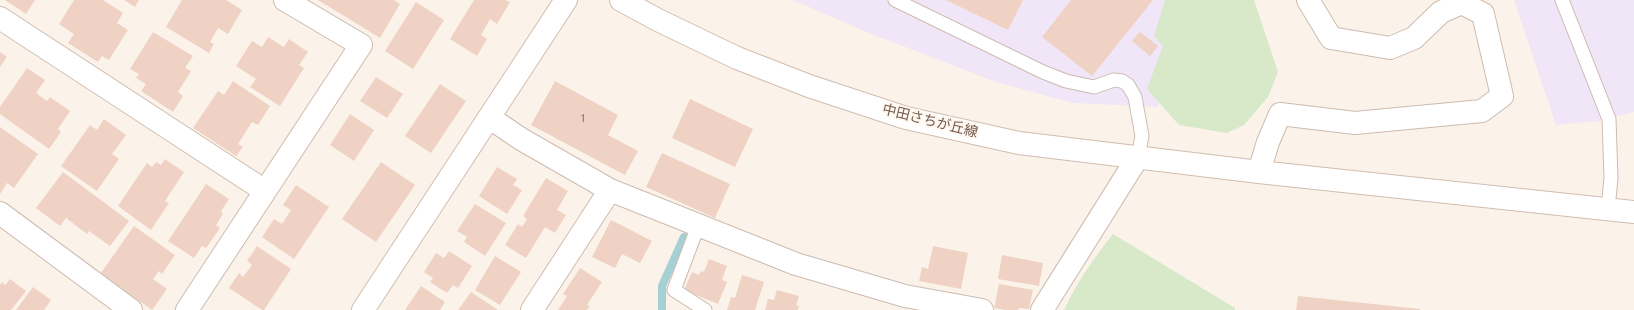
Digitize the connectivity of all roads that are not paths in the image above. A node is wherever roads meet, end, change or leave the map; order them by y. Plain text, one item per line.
1 (286, 0) edge
2 (566, 0) edge
3 (621, 0) edge
4 (895, 0) edge
5 (1308, 0) edge
6 (1562, 0) edge
7 (0, 18) edge
8 (490, 118) junction
9 (1138, 157) junction
10 (1259, 172) junction
11 (610, 190) junction
12 (266, 191) junction
13 (1608, 209) junction
14 (1634, 212) edge
15 (0, 213) edge
16 (698, 226) junction
17 (131, 310) edge
18 (187, 310) edge
19 (363, 310) edge
20 (532, 310) edge
21 (705, 310) edge
22 (982, 310) edge
23 (1042, 310) edge

1 - 12 street
2 - 8 street
3 - 9 street, 中田さちが丘線
4 - 9 lane
5 - 10 street
6 - 13 lane
7 - 12 street
8 - 11 street
8 - 19 street
9 - 10 street, 中田さちが丘線
9 - 23 street
10 - 13 street, 中田さちが丘線
11 - 16 street
11 - 20 street
12 - 18 street
13 - 14 street, 中田さちが丘線
15 - 17 street
16 - 21 lane
16 - 22 street

